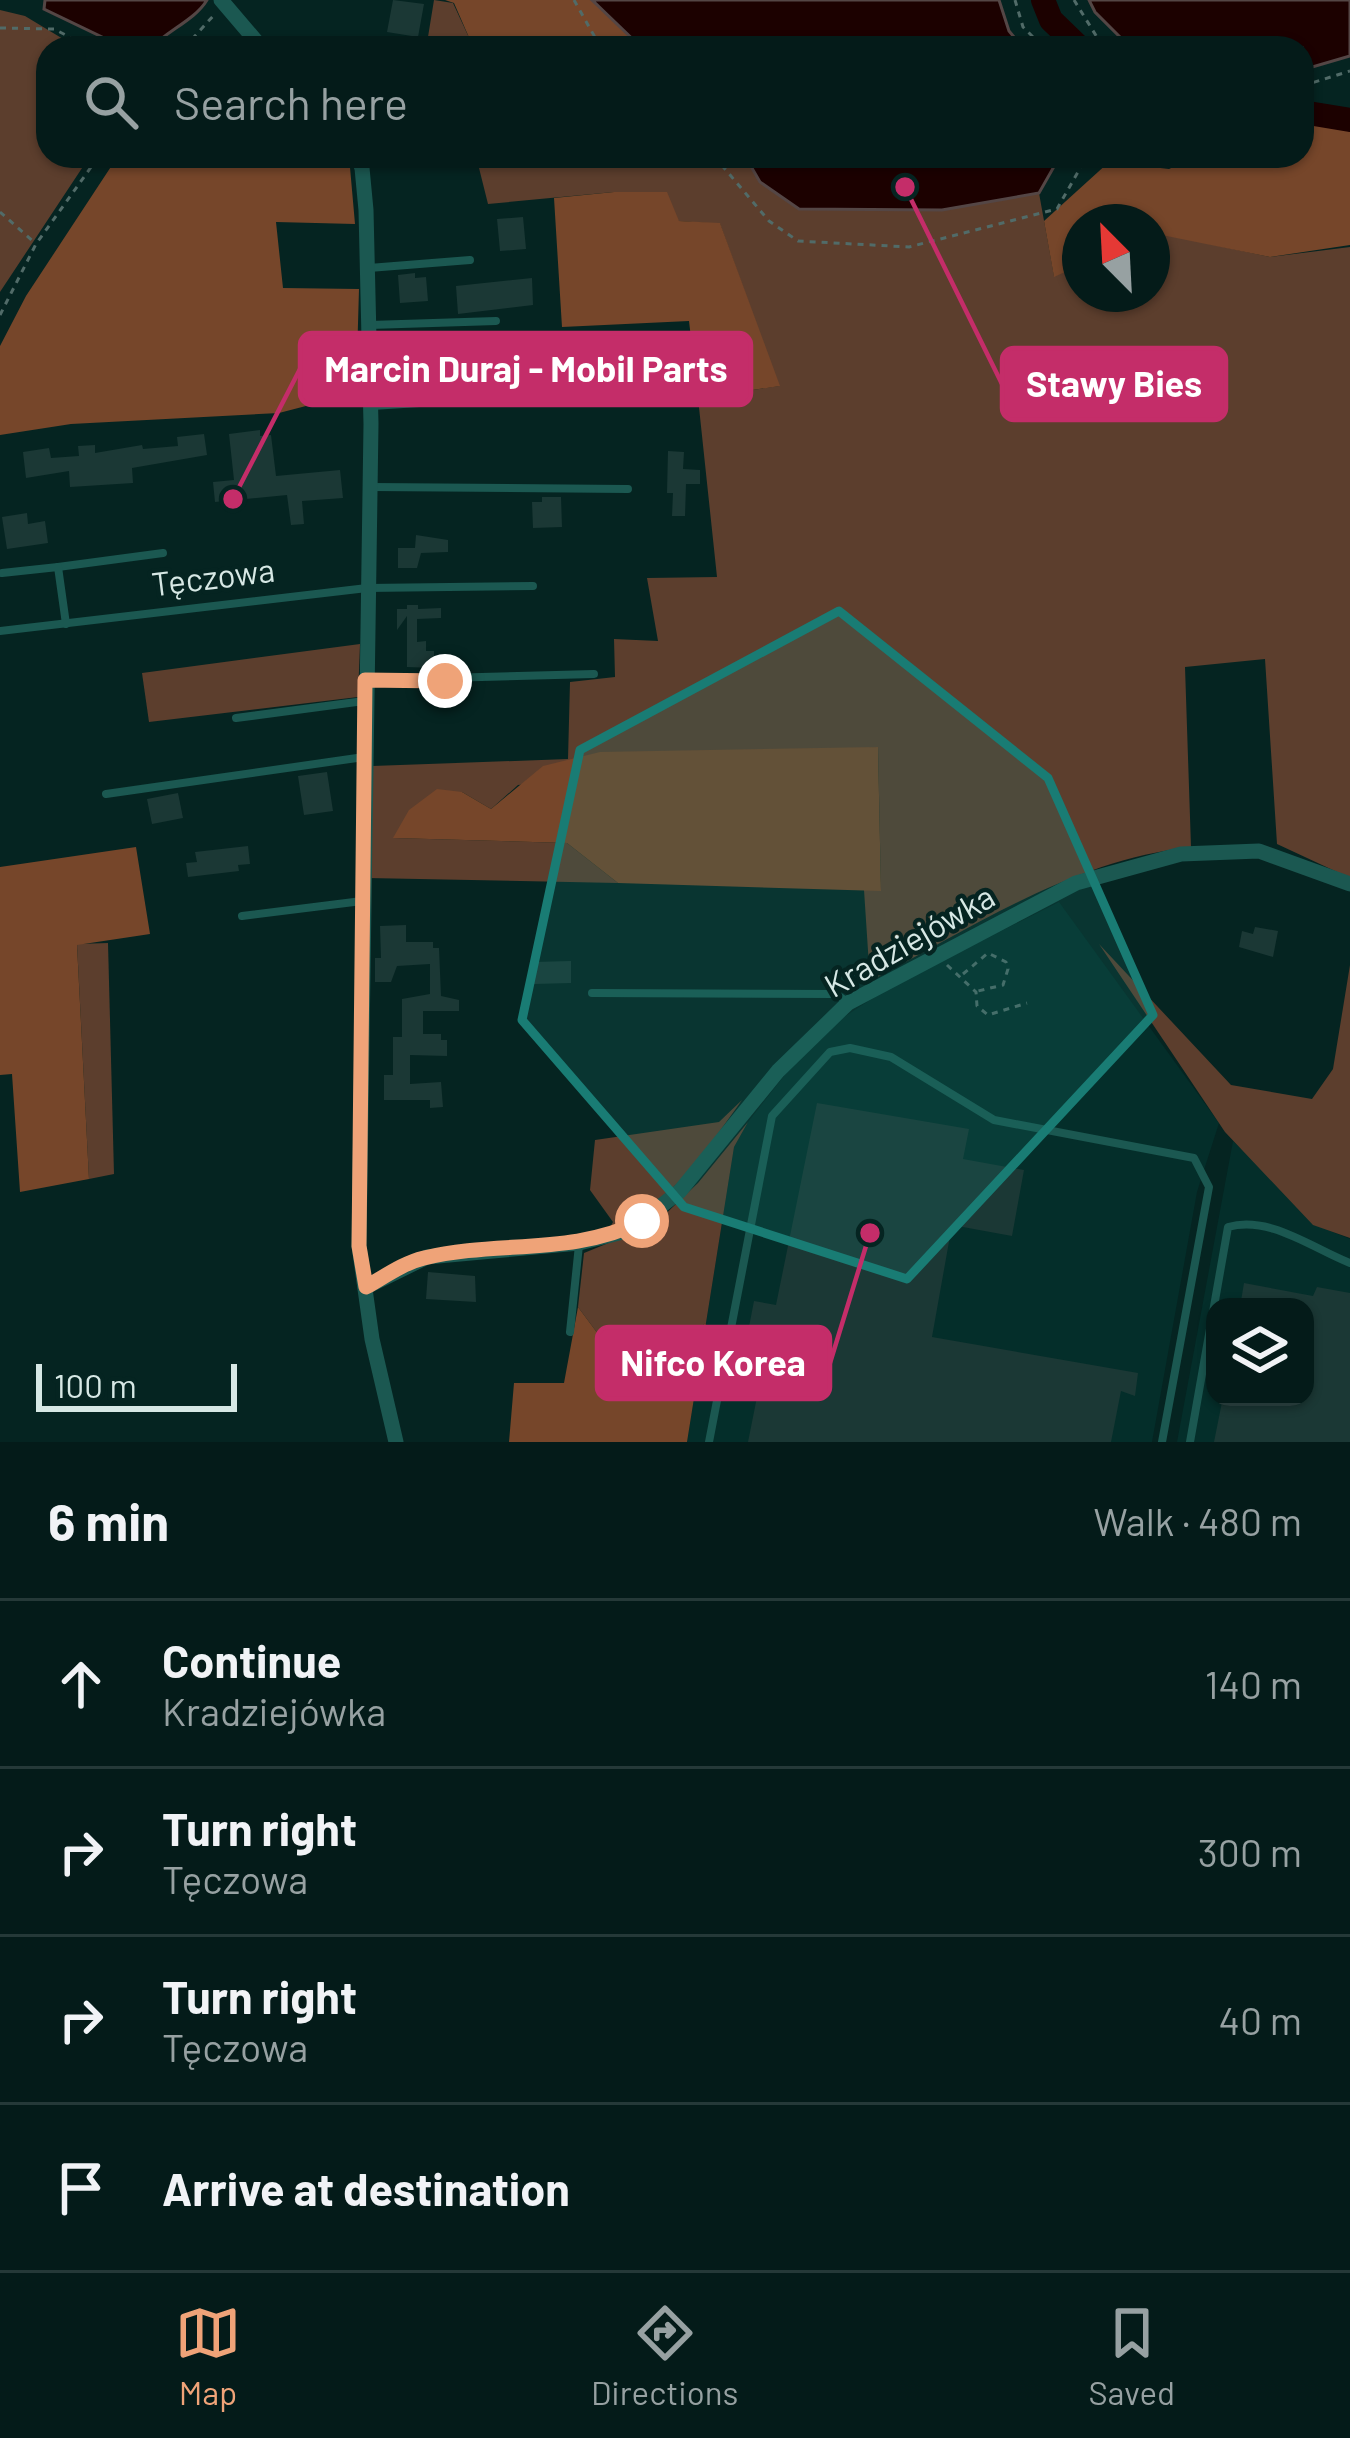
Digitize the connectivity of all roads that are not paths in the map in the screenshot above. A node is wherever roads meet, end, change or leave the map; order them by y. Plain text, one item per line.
1 (222, 2) edge
2 (252, 36) edge
3 (362, 168) edge
4 (470, 260) dead end
5 (368, 268) junction
6 (496, 321) dead end
7 (369, 326) junction
8 (499, 398) dead end
9 (370, 406) junction
10 (369, 487) junction
11 (628, 490) dead end
12 (163, 553) dead end
13 (58, 566) junction
14 (2, 573) edge
15 (533, 586) dead end
16 (367, 588) junction
17 (66, 623) junction
18 (0, 631) edge
19 (594, 674) dead end
20 (365, 680) junction
21 (364, 701) junction
22 (236, 718) dead end
23 (364, 757) junction
24 (106, 794) dead end
25 (1350, 884) edge
26 (362, 901) junction
27 (242, 916) dead end
28 (592, 993) dead end
29 (848, 1003) junction
30 (579, 1243) junction
31 (1350, 1263) edge
32 (366, 1287) junction
33 (570, 1332) dead end
34 (396, 1442) edge
35 (709, 1442) edge
36 (1162, 1442) edge
37 (1190, 1442) edge

1 - 2 street
3 - 5 street
4 - 5 lane
5 - 7 street
6 - 7 lane
7 - 9 street
8 - 9 lane
9 - 10 street
10 - 11 lane
10 - 16 street
12 - 13 lane, Tęczowa
13 - 14 lane, Tęczowa
13 - 17 lane
15 - 16 lane, Tęczowa
16 - 17 lane, Tęczowa
16 - 20 street
17 - 18 lane, Tęczowa
19 - 20 lane
20 - 21 street
21 - 22 lane
21 - 23 street
23 - 24 lane
23 - 26 street
25 - 29 street, Kradziejówka
26 - 27 lane
26 - 32 street
28 - 29 lane
29 - 30 street, Kradziejówka
30 - 32 street, Kradziejówka
30 - 33 lane
31 - 37 lane
32 - 34 street
35 - 36 lane

